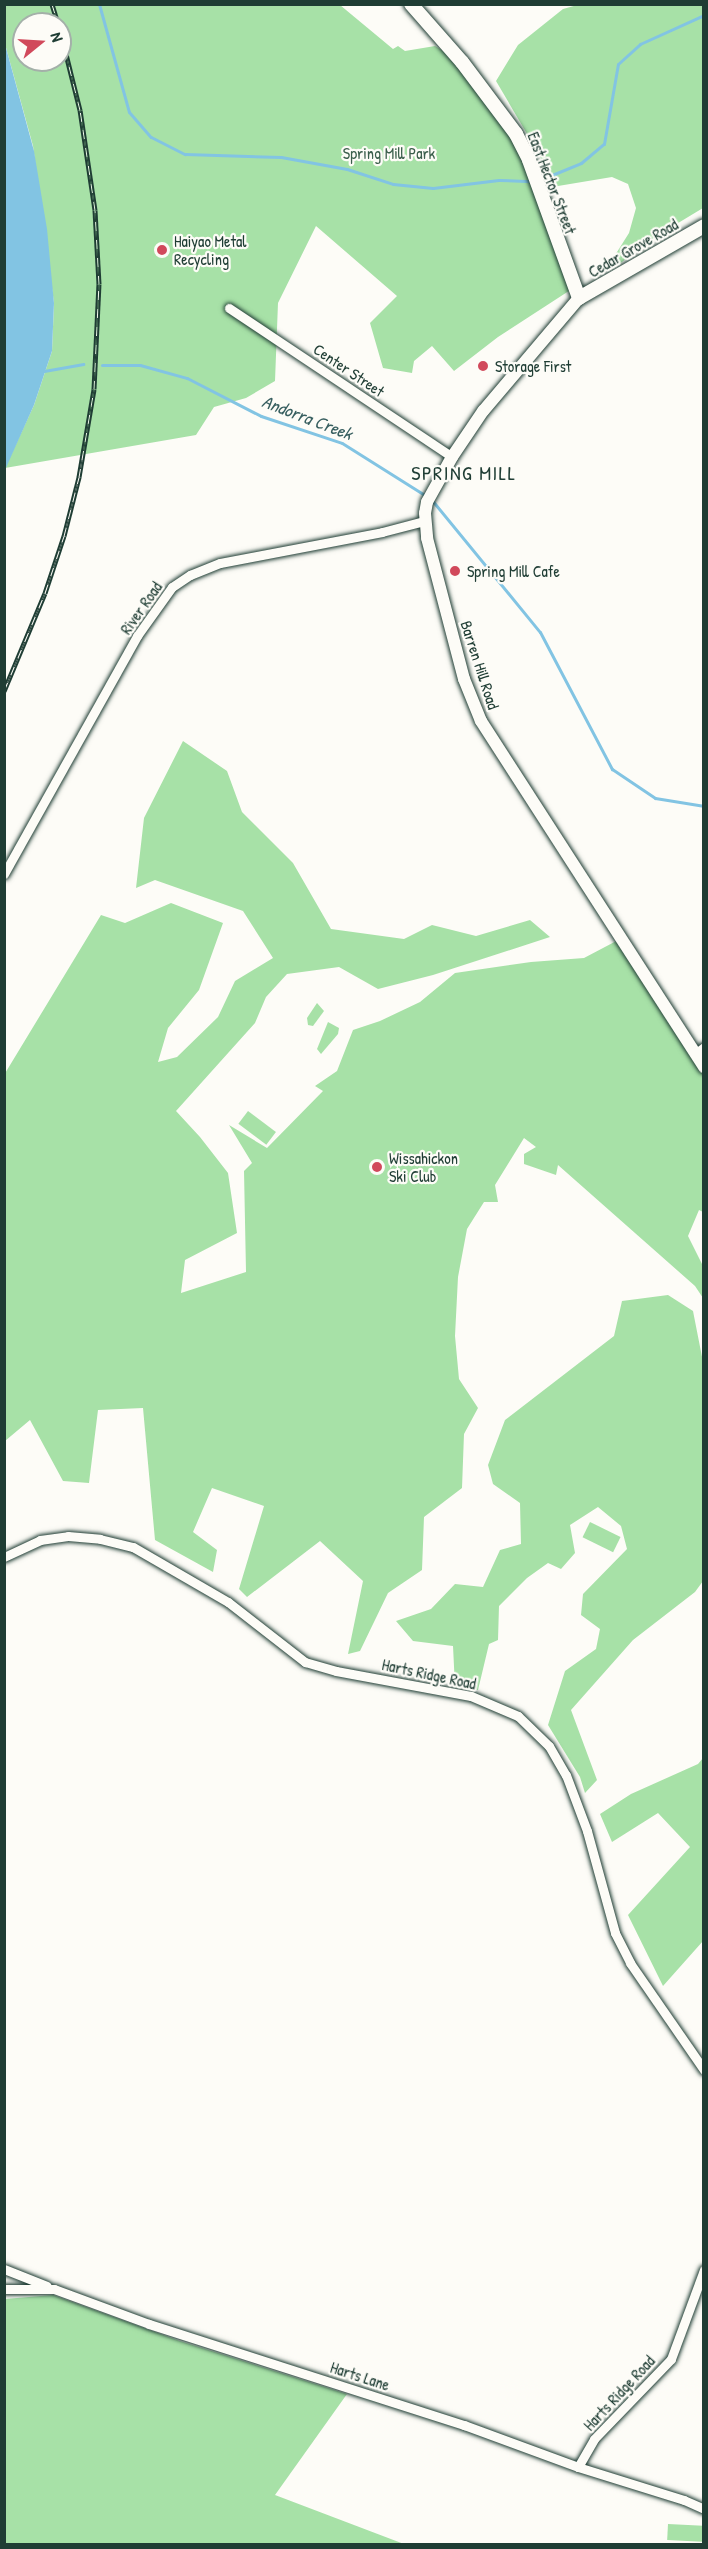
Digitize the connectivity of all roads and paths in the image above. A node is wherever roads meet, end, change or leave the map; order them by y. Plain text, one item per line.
1 (411, 4) edge
2 (704, 226) edge
3 (579, 298) junction
4 (229, 308) dead end
5 (452, 457) junction
6 (424, 521) junction
7 (4, 874) edge
8 (699, 1050) edge
9 (704, 1067) edge
10 (4, 1557) edge
11 (704, 2070) edge
12 (4, 2269) edge
13 (704, 2270) edge
14 (4, 2289) edge
15 (54, 2289) junction
16 (578, 2468) junction
17 (704, 2509) edge

1 - 3 main road, East Hector Street
2 - 3 main road, Cedar Grove Road
3 - 5 street, Barren Hill Road
4 - 5 street, Center Street
5 - 6 street, Barren Hill Road
6 - 7 street, River Road
6 - 8 street, Barren Hill Road
8 - 9 street, Barren Hill Road
10 - 11 street, Harts Ridge Road
12 - 15 street
13 - 16 street, Harts Ridge Road
14 - 15 street, Harts Lane
15 - 16 street, Harts Lane
16 - 17 street, Harts Lane

